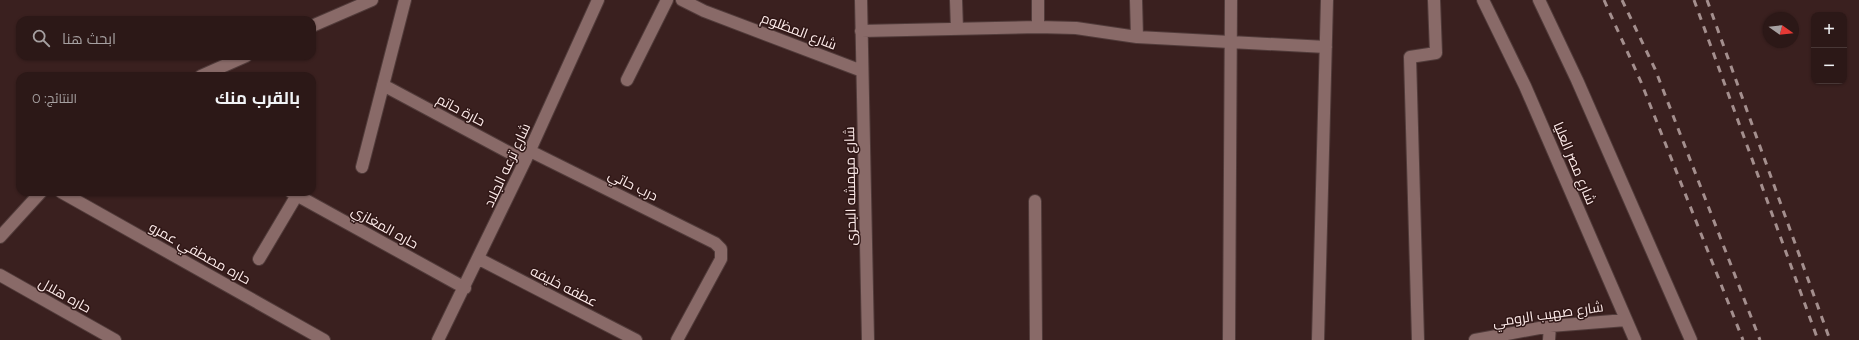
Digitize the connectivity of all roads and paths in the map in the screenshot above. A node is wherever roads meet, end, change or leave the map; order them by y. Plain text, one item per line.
1 (372, 0) edge
2 (405, 0) edge
3 (598, 0) edge
4 (667, 0) edge
5 (682, 0) edge
6 (861, 0) edge
7 (956, 0) edge
8 (1038, 0) edge
9 (1136, 0) edge
10 (1231, 0) edge
11 (1327, 0) edge
12 (1434, 0) edge
13 (1483, 0) edge
14 (1539, 0) edge
15 (316, 24) edge
16 (1038, 27) junction
17 (957, 29) junction
18 (861, 31) junction
19 (1137, 37) junction
20 (1231, 42) junction
21 (1326, 47) junction
22 (237, 60) edge
23 (862, 70) junction
24 (210, 72) edge
25 (627, 80) dead end
26 (383, 85) junction
27 (528, 156) junction
28 (362, 167) dead end
29 (37, 196) edge
30 (68, 196) edge
31 (293, 196) edge
32 (298, 196) edge
33 (1035, 201) dead end
34 (0, 237) edge
35 (258, 259) dead end
36 (479, 259) junction
37 (0, 275) edge
38 (464, 288) junction
39 (1626, 320) junction
40 (1550, 326) junction
41 (443, 338) edge
42 (115, 340) edge
43 (324, 340) edge
44 (636, 340) edge
45 (677, 340) edge
46 (868, 340) edge
47 (1036, 340) edge
48 (1229, 340) edge
49 (1318, 340) edge
50 (1418, 340) edge
51 (1475, 340) edge
52 (1549, 340) edge
53 (1635, 340) edge
54 (1691, 340) edge

1 - 15 street
2 - 26 street
3 - 27 street, شارع ترعه الجلاد
4 - 25 street
5 - 23 street, شارع المظلوم
6 - 18 street, شارع مهمشه البحرى
7 - 17 street
8 - 16 street
9 - 19 street
10 - 20 street
11 - 21 street
12 - 50 street
13 - 39 street, شارع مصر العليا
14 - 54 street
16 - 17 street
16 - 19 street
17 - 18 street
18 - 23 street, شارع مهمشه البحرى
19 - 20 street
20 - 21 street
20 - 48 street
21 - 49 street
22 - 24 street
23 - 46 street, شارع مهمشه البحرى
26 - 27 street, حارة حاتم
26 - 28 street
27 - 36 street, شارع ترعه الجلاد
27 - 45 street, درب حاتي
29 - 34 street
30 - 43 street, حاره مصطفي عمرو
31 - 35 street
32 - 38 street, حاره المغازي
33 - 47 street
36 - 38 street, شارع ترعه الجلاد
36 - 44 street, عطفه خليفه
37 - 42 street, حاره هلال
38 - 41 street, شارع ترعه الجلاد
39 - 40 street, شارع صهيب الرومي
39 - 53 street, شارع مصر العليا
40 - 51 street, شارع صهيب الرومي
40 - 52 street

